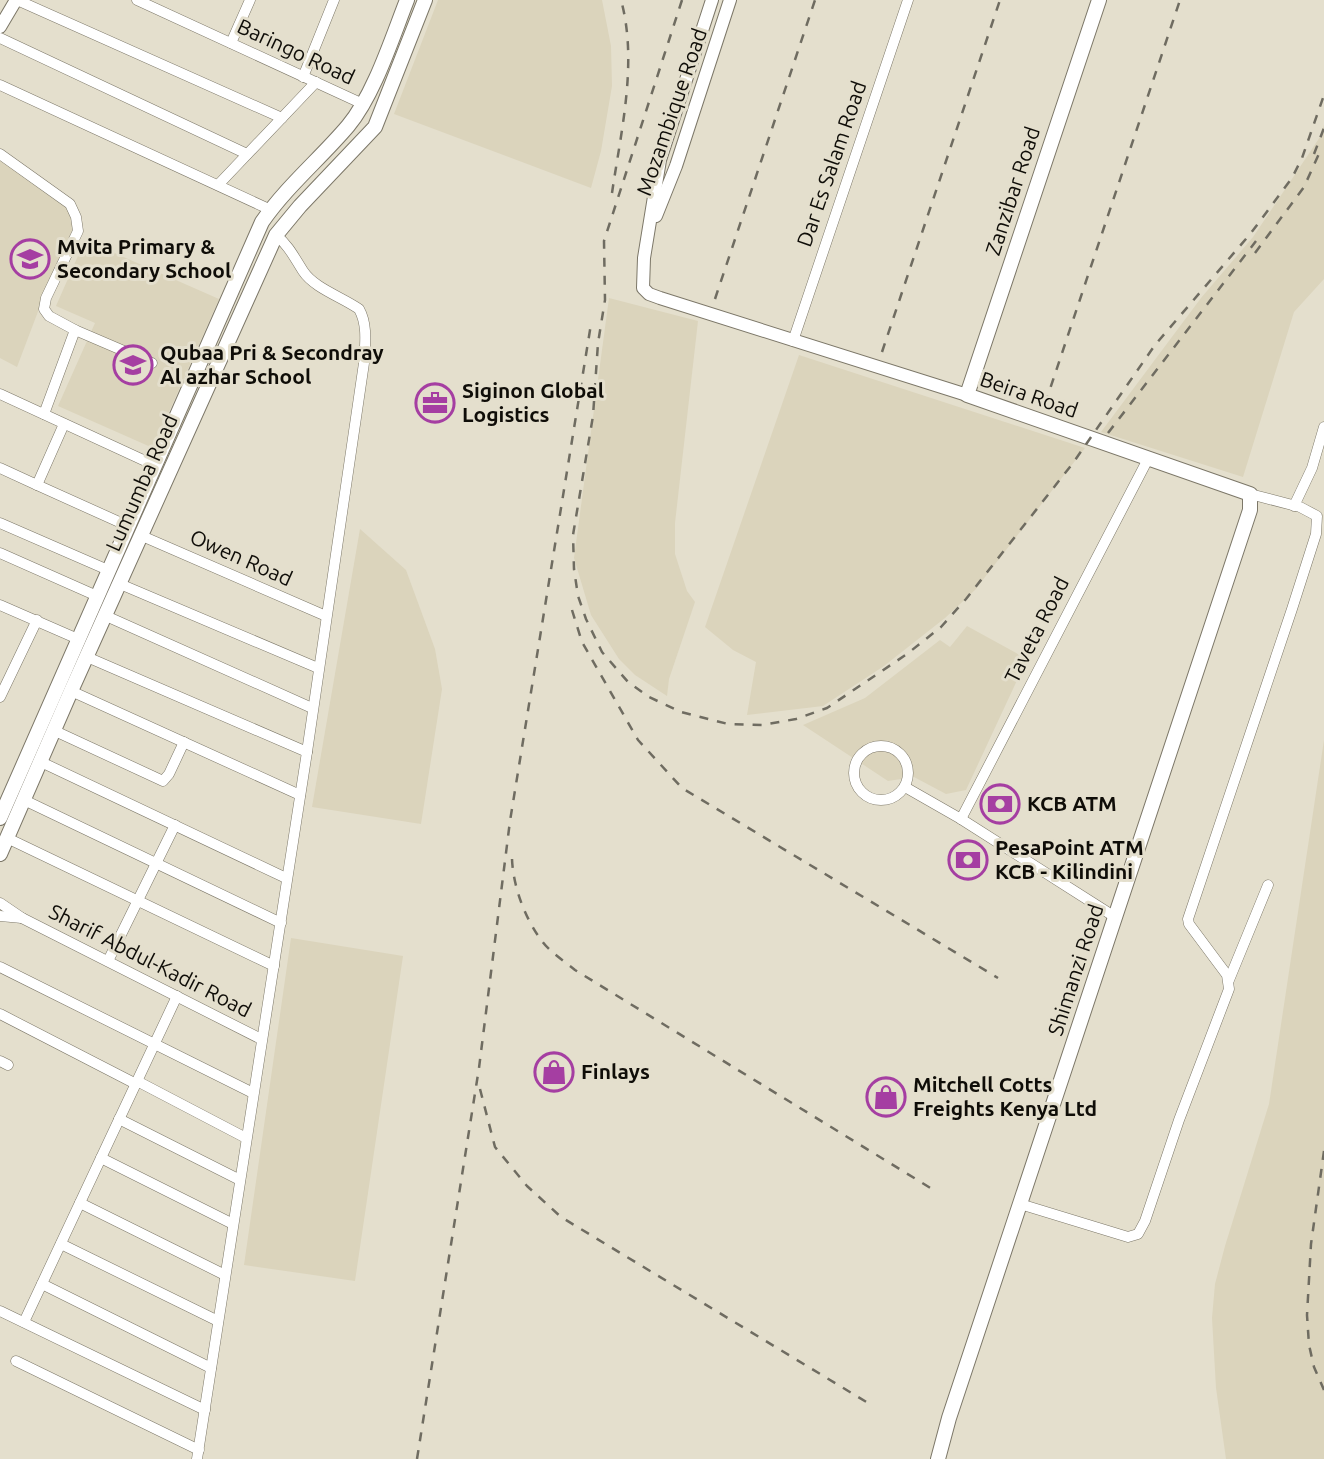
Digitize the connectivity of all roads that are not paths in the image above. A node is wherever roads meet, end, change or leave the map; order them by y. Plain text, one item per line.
1 (17, 0) edge
2 (138, 0) edge
3 (250, 0) edge
4 (334, 0) edge
5 (407, 0) edge
6 (425, 0) edge
7 (712, 0) edge
8 (730, 0) edge
9 (908, 0) edge
10 (1099, 0) edge
11 (400, 19) junction
12 (415, 26) junction
13 (0, 27) edge
14 (0, 38) edge
15 (231, 43) junction
16 (303, 77) junction
17 (316, 82) junction
18 (0, 85) edge
19 (363, 104) junction
20 (282, 118) junction
21 (0, 154) edge
22 (247, 154) junction
23 (218, 185) junction
24 (271, 210) junction
25 (276, 235) junction
26 (648, 236) junction
27 (75, 330) junction
28 (793, 341) junction
29 (152, 363) dead end
30 (0, 394) edge
31 (967, 395) junction
32 (44, 414) junction
33 (64, 424) junction
34 (1324, 427) edge
35 (1148, 458) junction
36 (154, 465) junction
37 (0, 468) edge
38 (37, 485) junction
39 (145, 487) junction
40 (160, 494) junction
41 (1250, 494) junction
42 (1294, 506) junction
43 (0, 523) edge
44 (128, 526) junction
45 (142, 536) junction
46 (0, 553) edge
47 (108, 570) junction
48 (120, 584) junction
49 (97, 596) junction
50 (0, 605) edge
51 (106, 616) junction
52 (326, 616) junction
53 (37, 620) junction
54 (78, 639) junction
55 (87, 657) junction
56 (318, 668) junction
57 (71, 691) junction
58 (0, 697) edge
59 (312, 708) junction
60 (55, 731) junction
61 (184, 742) junction
62 (307, 752) junction
63 (41, 762) junction
64 (905, 787) junction
65 (300, 795) junction
66 (24, 800) junction
67 (0, 818) edge
68 (961, 819) junction
69 (175, 825) junction
70 (7, 838) junction
71 (0, 854) edge
72 (156, 862) junction
73 (286, 878) junction
74 (1268, 886) dead end
75 (138, 900) junction
76 (0, 903) edge
77 (0, 916) edge
78 (22, 918) junction
79 (1115, 918) junction
80 (281, 923) junction
81 (108, 961) junction
82 (274, 966) junction
83 (0, 967) edge
84 (1229, 980) junction
85 (177, 996) junction
86 (0, 1014) edge
87 (261, 1038) junction
88 (155, 1043) junction
89 (137, 1082) junction
90 (253, 1093) junction
91 (119, 1119) junction
92 (246, 1138) junction
93 (101, 1158) junction
94 (240, 1181) junction
95 (80, 1203) junction
96 (1020, 1204) junction
97 (233, 1224) junction
98 (61, 1244) junction
99 (225, 1275) junction
100 (42, 1284) junction
101 (0, 1311) edge
102 (218, 1321) junction
103 (24, 1322) junction
104 (16, 1361) dead end
105 (211, 1368) junction
106 (205, 1410) junction
107 (198, 1455) edge
108 (938, 1459) edge

1 - 13 street
1 - 20 street
2 - 15 street, Baringo Road
3 - 15 street
4 - 16 street
5 - 11 main road, Lumumba Road
6 - 12 main road, Lumumba Road
7 - 26 street, Mozambique Road
8 - 26 street, Mozambique Road
9 - 28 street, Dar Es Salam Road
10 - 31 main road, Zanzibar Road
11 - 12 street
11 - 19 main road, Lumumba Road
12 - 25 main road, Lumumba Road
14 - 22 street
15 - 16 street, Baringo Road
16 - 17 street, Baringo Road
17 - 19 street, Baringo Road
17 - 20 street
18 - 23 street
19 - 24 main road, Lumumba Road
20 - 22 street
21 - 27 street
22 - 23 street
23 - 24 street
24 - 36 main road, Lumumba Road
25 - 40 main road, Lumumba Road
25 - 52 street
26 - 28 street, Mozambique Road
27 - 29 street
27 - 32 street
28 - 31 street, Beira Road
30 - 32 street
31 - 35 main road, Beira Road
32 - 33 street
33 - 36 street
33 - 38 street
34 - 42 street
35 - 41 main road, Beira Road
35 - 68 street, Taveta Road
36 - 39 main road, Lumumba Road
37 - 38 street
38 - 44 street
39 - 40 main road
39 - 44 main road, Lumumba Road
40 - 45 main road, Lumumba Road
41 - 42 street
41 - 79 main road, Shimanzi Road
42 - 84 street
43 - 47 street
44 - 47 main road, Lumumba Road
45 - 48 main road, Lumumba Road
45 - 52 street, Owen Road
46 - 49 street
47 - 49 main road, Lumumba Road
48 - 51 main road, Lumumba Road
48 - 56 street
49 - 54 main road, Lumumba Road
50 - 53 street
51 - 55 main road, Lumumba Road
51 - 59 street
52 - 56 street
53 - 54 street
53 - 58 street
54 - 67 main road, Lumumba Road
55 - 57 main road, Lumumba Road
55 - 62 street
56 - 59 street
57 - 60 main road, Lumumba Road
57 - 61 street
59 - 62 street
60 - 61 street
60 - 63 main road, Lumumba Road
61 - 65 street
62 - 65 street
63 - 66 main road, Lumumba Road
63 - 69 street
64 - 64 street
64 - 68 street
65 - 73 street
66 - 70 main road, Lumumba Road
66 - 72 street
68 - 79 street
69 - 72 street
69 - 73 street
70 - 71 main road, Lumumba Road
70 - 75 street
72 - 75 street
72 - 80 street
73 - 80 street
74 - 84 street
75 - 81 street
75 - 82 street
76 - 78 street, Sharif Abdul-Kadir Road
77 - 78 street, Sharif Abdul-Kadir Road
78 - 81 street, Sharif Abdul-Kadir Road
79 - 96 main road, Shimanzi Road
80 - 82 street
81 - 85 street, Sharif Abdul-Kadir Road
82 - 87 street
83 - 88 street
84 - 96 street
85 - 87 street, Sharif Abdul-Kadir Road
85 - 88 street
86 - 89 street
87 - 90 street
88 - 89 street
88 - 90 street
89 - 91 street
89 - 92 street
90 - 92 street
91 - 93 street
91 - 94 street
92 - 94 street
93 - 95 street
93 - 97 street
94 - 97 street
95 - 98 street
95 - 99 street
96 - 108 main road, Shimanzi Road
97 - 99 street
98 - 100 street
98 - 102 street
99 - 102 street
100 - 103 street
100 - 105 street
101 - 103 street
102 - 105 street
103 - 106 street
104 - 107 street
105 - 106 street
106 - 107 street

